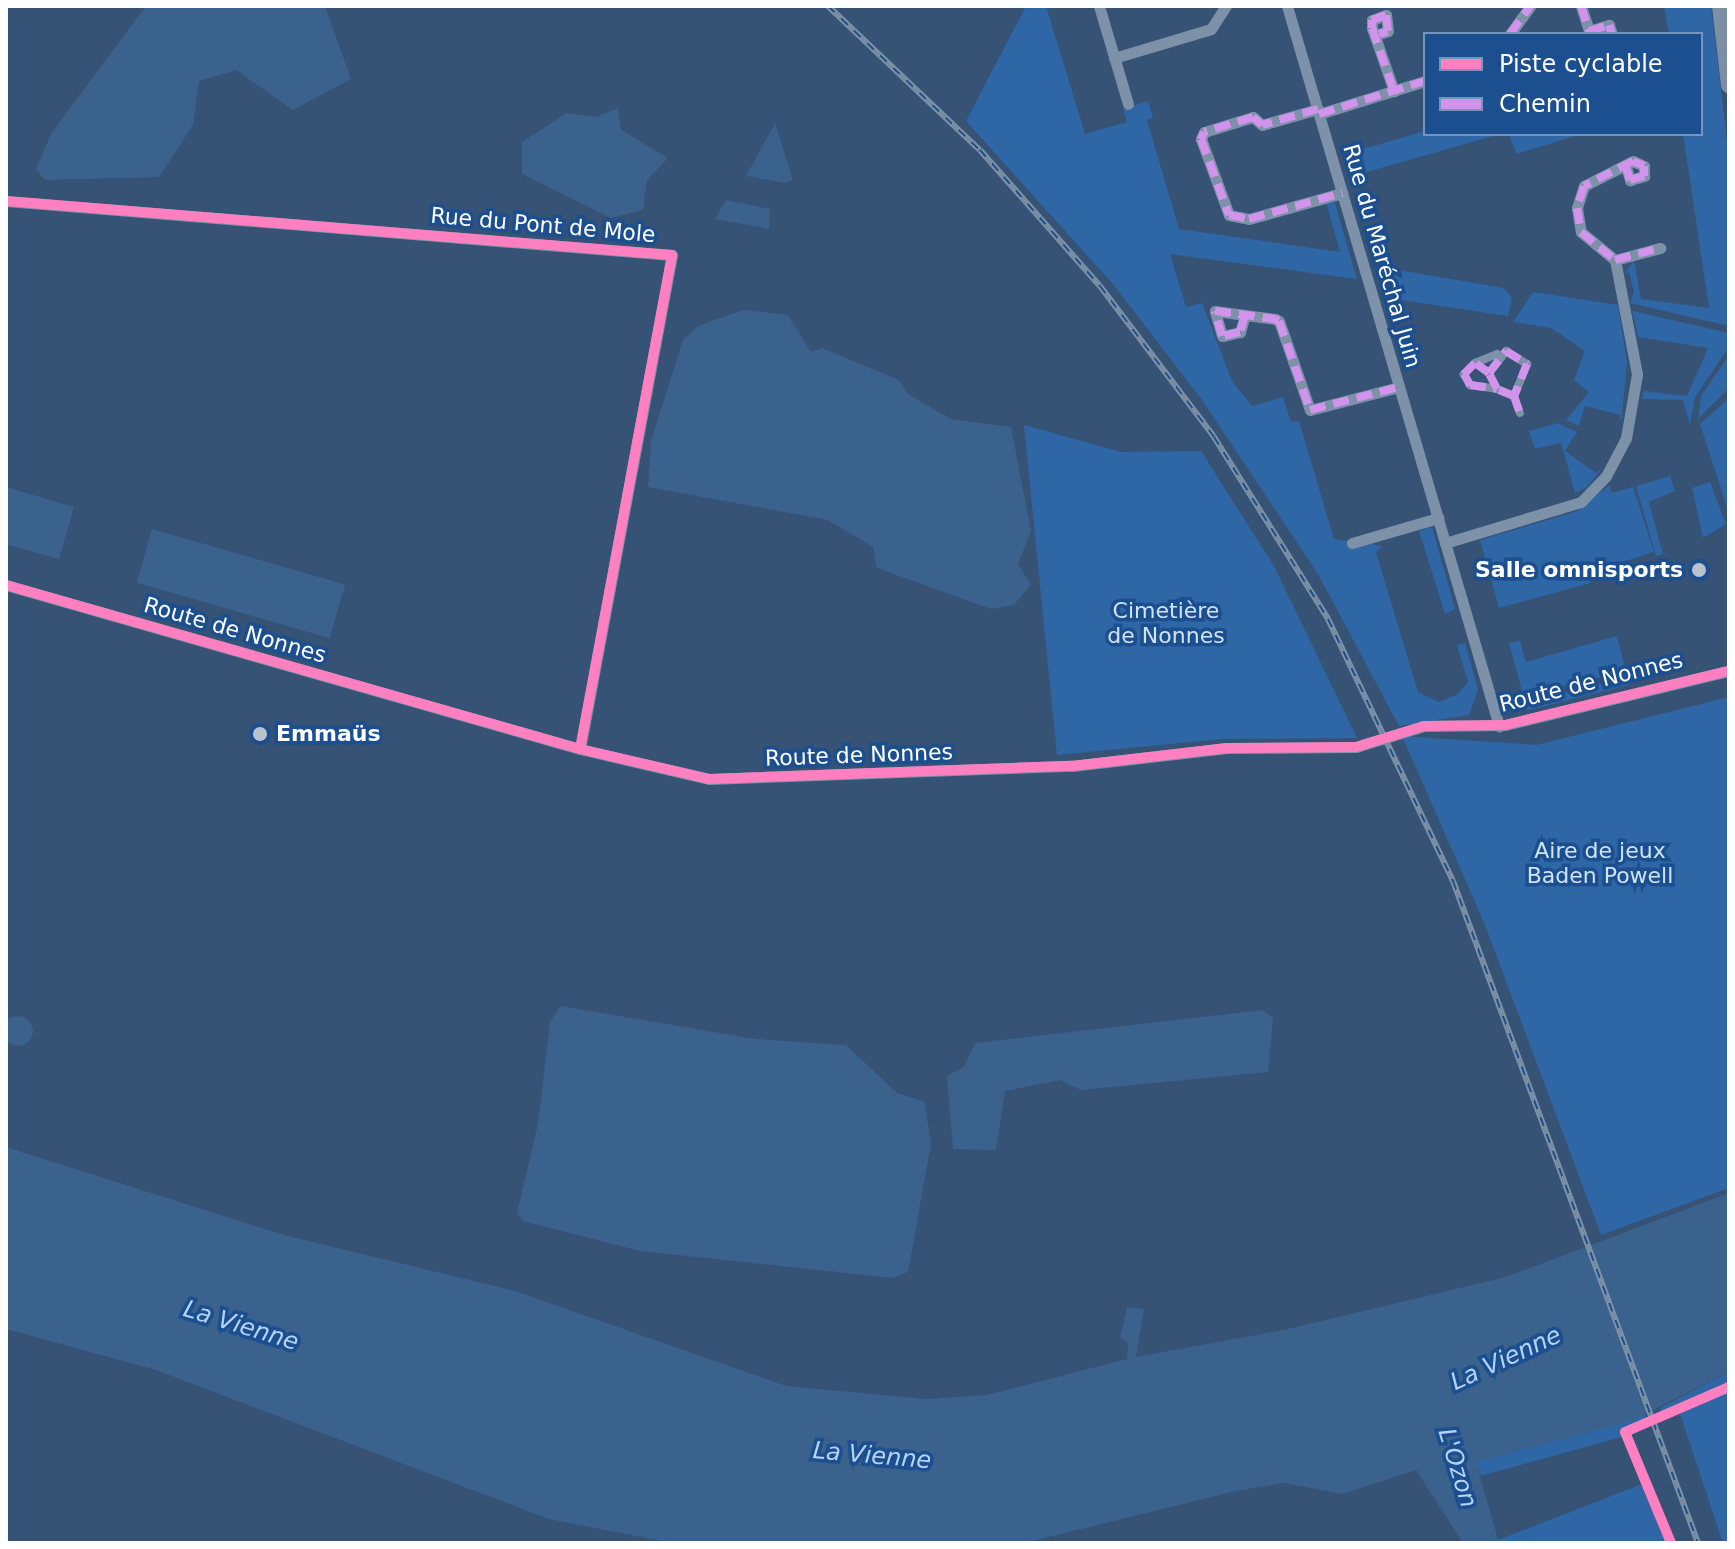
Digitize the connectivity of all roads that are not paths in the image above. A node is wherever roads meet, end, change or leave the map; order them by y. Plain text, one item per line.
1 (1099, 6) edge
2 (1226, 6) edge
3 (1287, 6) edge
4 (1530, 6) edge
5 (1581, 6) edge
6 (1720, 9) edge
7 (1511, 32) edge
8 (1589, 32) edge
9 (1611, 32) edge
10 (1379, 34) dead end
11 (1114, 58) junction
12 (1423, 82) edge
13 (1729, 85) edge
14 (1394, 91) junction
15 (1128, 104) dead end
16 (1318, 111) junction
17 (1626, 167) dead end
18 (1342, 193) junction
19 (6, 201) edge
20 (1660, 248) dead end
21 (1615, 260) junction
22 (1245, 315) dead end
23 (1497, 354) junction
24 (1475, 363) junction
25 (1486, 373) junction
26 (1399, 387) junction
27 (1477, 388) junction
28 (1497, 389) junction
29 (1514, 396) junction
30 (1520, 413) dead end
31 (1438, 518) junction
32 (1352, 543) dead end
33 (1445, 543) junction
34 (6, 585) edge
35 (1729, 671) edge
36 (1499, 726) junction
37 (580, 749) junction

1 - 11 street
2 - 11 street
3 - 16 street, Rue du Maréchal Juin
4 - 7 street
5 - 8 street
6 - 13 main road
8 - 9 street
10 - 14 street
11 - 15 street
12 - 14 street
14 - 16 street
16 - 18 street, Rue du Maréchal Juin
16 - 18 street
17 - 21 street
18 - 26 street, Rue du Maréchal Juin
19 - 37 street, Rue du Pont de Mole
20 - 21 street
21 - 33 street
22 - 26 street
23 - 24 street
23 - 25 street
23 - 29 street
24 - 25 street
24 - 27 street
25 - 27 street
25 - 28 street
26 - 31 street, Rue du Maréchal Juin
27 - 28 street
28 - 29 street
29 - 30 street
31 - 32 street
31 - 33 street, Rue du Maréchal Juin
33 - 36 street, Rue du Maréchal Juin
34 - 37 street, Route de Nonnes
35 - 36 street, Route de Nonnes
36 - 37 street, Route de Nonnes

